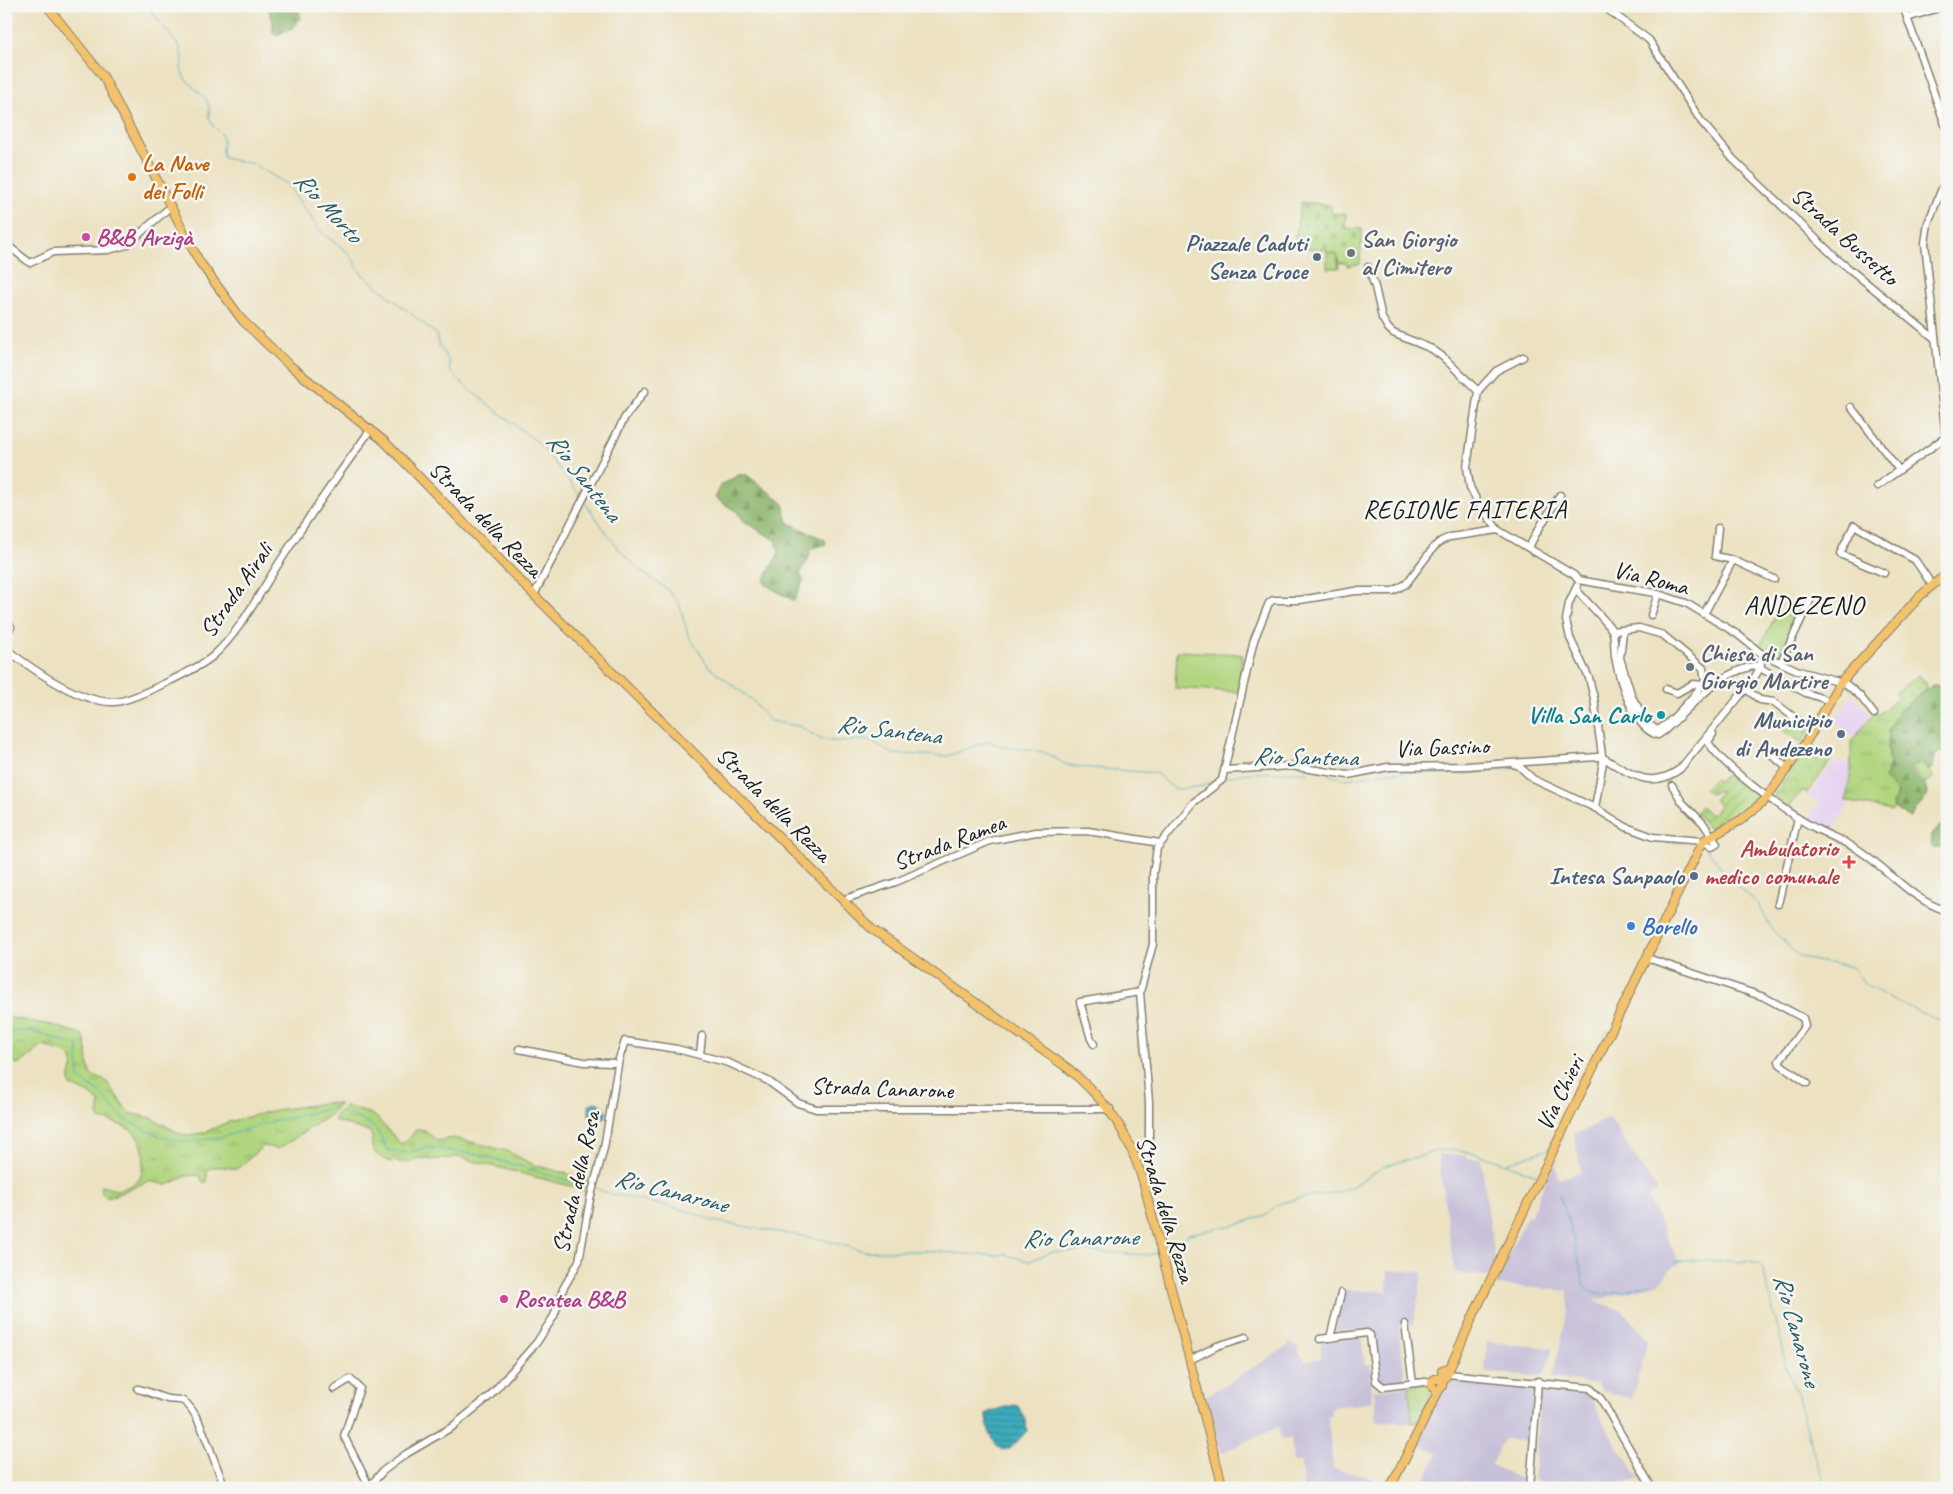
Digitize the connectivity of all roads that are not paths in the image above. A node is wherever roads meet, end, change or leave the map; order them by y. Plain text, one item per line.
1 (47, 6) edge
2 (1903, 6) edge
3 (1945, 6) edge
4 (1602, 7) edge
5 (1906, 18) junction
6 (1947, 130) edge
7 (1947, 176) edge
8 (170, 207) junction
9 (11, 248) dead end
10 (1368, 267) dead end
11 (1934, 338) junction
12 (1523, 356) dead end
13 (645, 391) dead end
14 (1478, 391) junction
15 (1851, 407) dead end
16 (371, 429) junction
17 (1946, 437) edge
18 (1947, 447) edge
19 (1899, 470) junction
20 (1877, 486) dead end
21 (1560, 494) dead end
22 (1718, 528) dead end
23 (1498, 530) junction
24 (1529, 548) junction
25 (1732, 560) junction
26 (1884, 573) dead end
27 (1774, 579) dead end
28 (1941, 579) edge
29 (1578, 580) junction
30 (1576, 589) junction
31 (1658, 594) junction
32 (534, 595) junction
33 (1810, 601) dead end
34 (1704, 614) junction
35 (1651, 615) dead end
36 (6, 620) edge
37 (11, 627) dead end
38 (1612, 631) junction
39 (1623, 632) junction
40 (6, 649) edge
41 (1690, 652) dead end
42 (1762, 654) junction
43 (1781, 662) junction
44 (1760, 666) junction
45 (1723, 672) dead end
46 (1717, 682) junction
47 (1841, 682) junction
48 (1702, 686) junction
49 (1666, 689) dead end
50 (1746, 689) junction
51 (1830, 701) junction
52 (1696, 702) junction
53 (1732, 706) junction
54 (1874, 714) dead end
55 (1813, 732) junction
56 (1762, 747) dead end
57 (1602, 757) junction
58 (1529, 761) junction
59 (1509, 763) junction
60 (1788, 769) junction
61 (1528, 774) junction
62 (1223, 775) junction
63 (1672, 785) dead end
64 (1768, 797) junction
65 (1596, 808) junction
66 (1798, 818) junction
67 (1712, 836) junction
68 (1703, 841) junction
69 (1160, 843) junction
70 (842, 900) junction
71 (1778, 904) dead end
72 (1947, 911) edge
73 (1647, 958) junction
74 (1140, 992) junction
75 (702, 1036) dead end
76 (1094, 1044) dead end
77 (519, 1049) dead end
78 (700, 1054) junction
79 (617, 1063) junction
80 (1807, 1083) dead end
81 (1110, 1109) junction
82 (1136, 1160) junction
83 (1341, 1293) dead end
84 (1405, 1324) dead end
85 (1246, 1337) dead end
86 (1330, 1338) junction
87 (1320, 1339) dead end
88 (1190, 1360) junction
89 (1449, 1370) junction
90 (1538, 1381) junction
91 (1413, 1384) junction
92 (1435, 1385) junction
93 (138, 1389) dead end
94 (334, 1389) dead end
95 (369, 1487) edge
96 (226, 1488) edge
97 (1223, 1488) edge
98 (1390, 1488) edge
99 (1530, 1488) edge
100 (1652, 1488) edge

1 - 8 main road, Strada della Rezza
2 - 5 street
3 - 5 street
4 - 11 street, Strada Bussetto
5 - 6 street
7 - 11 street
8 - 9 street
8 - 16 main road, Strada della Rezza
10 - 14 street
11 - 17 street
12 - 14 street
13 - 32 street
14 - 23 street
15 - 19 street
16 - 32 main road, Strada della Rezza
16 - 40 street, Strada Airali
17 - 18 street
17 - 19 street
19 - 20 street
21 - 24 street
22 - 25 street
23 - 24 street
23 - 62 street
24 - 29 street
25 - 27 street
25 - 34 street
26 - 28 street
28 - 47 main road
29 - 30 street
29 - 31 street, Via Roma
30 - 38 street
30 - 57 street
31 - 34 street, Via Roma
31 - 35 street
32 - 70 main road, Strada della Rezza
33 - 43 street
34 - 42 street, Via Roma
36 - 37 street
38 - 39 street
38 - 52 street
39 - 48 street
39 - 48 street
41 - 52 street
42 - 43 street, Via Roma
42 - 44 street
43 - 47 street, Via Roma
44 - 46 street
44 - 50 street
44 - 51 street
45 - 46 street
46 - 52 street
47 - 51 main road
47 - 54 street
48 - 49 street
50 - 53 street
50 - 55 street
51 - 55 main road
53 - 57 street
53 - 64 street
55 - 60 main road
56 - 60 street
57 - 58 street, Via Gassino
57 - 65 street
58 - 59 street, Via Gassino
58 - 61 street
59 - 61 street
59 - 62 street, Via Gassino
60 - 64 main road
61 - 65 street
62 - 69 street
63 - 67 street
64 - 66 street
64 - 67 main road
65 - 68 street
66 - 71 street
66 - 72 street
67 - 68 main road
68 - 73 main road, Via Chieri
69 - 70 street, Strada Ramea
69 - 74 street
70 - 81 main road, Strada della Rezza
73 - 80 street
73 - 89 main road, Via Chieri
74 - 76 street
74 - 82 street
75 - 78 street
77 - 79 street
78 - 79 street, Strada Canarone
78 - 81 street, Strada Canarone
79 - 95 street, Strada della Rosa
81 - 82 main road, Strada della Rezza
82 - 88 main road, Strada della Rezza
83 - 86 street
84 - 91 street
85 - 88 street
86 - 87 street
86 - 91 street
88 - 97 main road, Strada della Rezza
89 - 90 street
89 - 92 main road, Via Chieri
90 - 99 street
90 - 100 street
91 - 92 street
92 - 98 main road, Via Chieri
93 - 96 street
94 - 95 street

